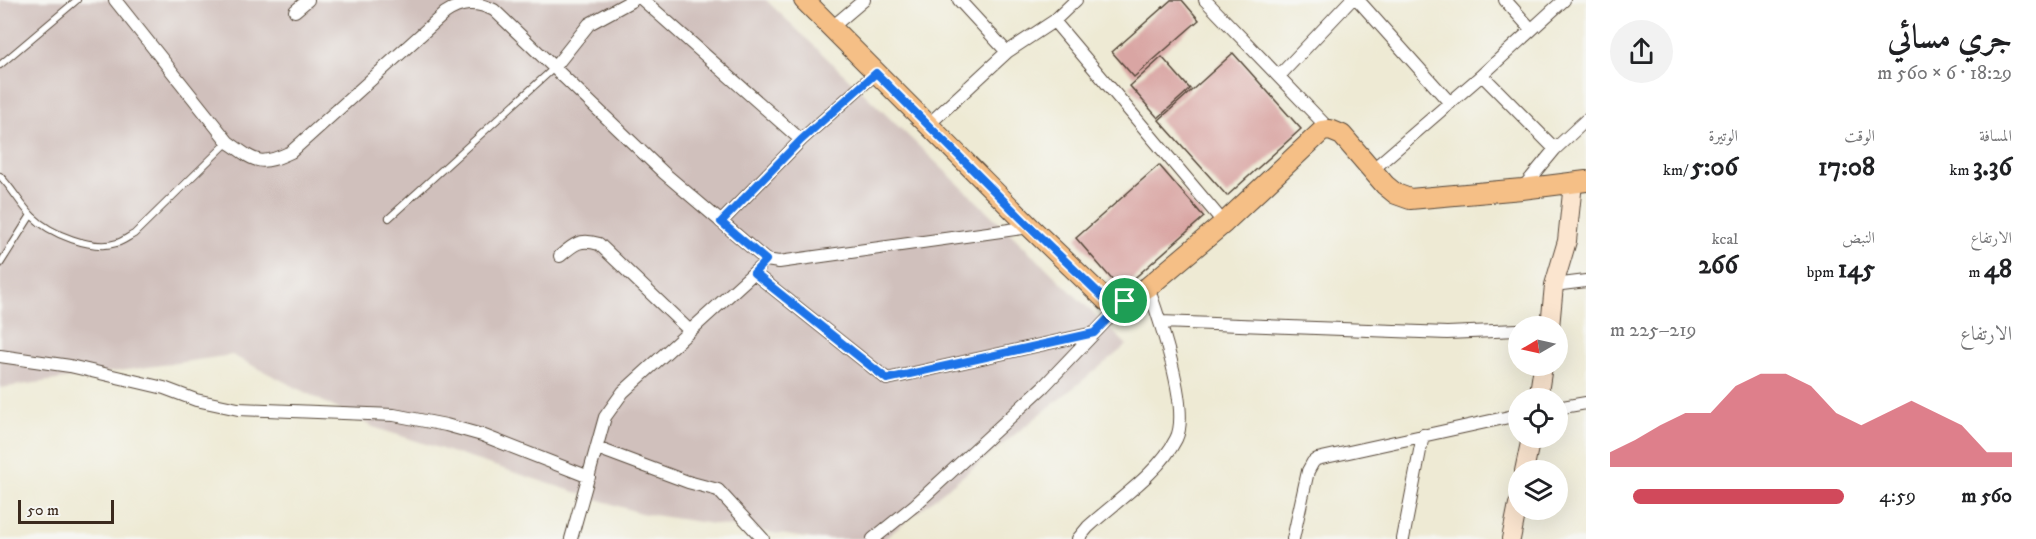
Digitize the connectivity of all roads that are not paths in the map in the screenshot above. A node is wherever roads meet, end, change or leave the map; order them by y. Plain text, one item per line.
1 (77, 0) edge
2 (115, 0) edge
3 (308, 0) edge
4 (633, 0) edge
5 (643, 0) edge
6 (804, 0) edge
7 (864, 0) edge
8 (959, 0) edge
9 (1076, 0) edge
10 (1205, 0) edge
11 (1351, 0) edge
12 (1358, 0) edge
13 (1505, 0) edge
14 (1564, 0) edge
15 (472, 1) edge
16 (295, 11) dead end
17 (1054, 21) junction
18 (831, 28) junction
19 (1531, 29) junction
20 (1007, 52) junction
21 (0, 65) edge
22 (554, 68) junction
23 (876, 73) junction
24 (1482, 75) junction
25 (1279, 76) junction
26 (1450, 104) junction
27 (1586, 120) edge
28 (928, 125) junction
29 (1330, 130) junction
30 (801, 140) junction
31 (228, 142) junction
32 (1555, 149) junction
33 (1371, 171) junction
34 (0, 176) edge
35 (1580, 182) edge
36 (1522, 189) junction
37 (30, 215) junction
38 (389, 218) dead end
39 (721, 222) junction
40 (1224, 222) junction
41 (1030, 227) junction
42 (560, 256) dead end
43 (766, 260) junction
44 (0, 264) edge
45 (754, 273) junction
46 (1586, 281) edge
47 (1554, 285) junction
48 (1148, 287) junction
49 (1116, 301) junction
50 (1551, 316) edge
51 (1161, 322) junction
52 (1508, 330) edge
53 (690, 331) junction
54 (1094, 333) junction
55 (0, 356) edge
56 (1586, 403) edge
57 (1568, 406) edge
58 (1508, 418) edge
59 (1423, 435) junction
60 (597, 448) junction
61 (589, 477) junction
62 (1515, 520) edge
63 (571, 539) edge
64 (763, 539) edge
65 (873, 539) edge
66 (1078, 539) edge
67 (1293, 539) edge
68 (1403, 539) edge
69 (1511, 539) edge

1 - 21 lane
2 - 31 street
3 - 16 street
4 - 22 street
5 - 30 street
6 - 18 main road
7 - 18 street
8 - 20 street
9 - 17 street
10 - 25 street
11 - 25 street
12 - 26 street
13 - 19 street
14 - 19 street
15 - 22 street
15 - 31 street
17 - 20 street
17 - 40 street
18 - 23 main road
19 - 24 street
20 - 28 street
22 - 38 lane
22 - 39 street
23 - 28 main road
23 - 30 street
24 - 26 street
24 - 32 street
25 - 29 street
26 - 33 street
27 - 32 street
28 - 41 main road
29 - 33 main road
29 - 40 main road
30 - 39 street
31 - 37 lane
32 - 36 street
33 - 36 main road
34 - 37 lane
35 - 36 main road
35 - 47 main road
37 - 44 lane
39 - 43 street
40 - 48 main road
41 - 43 street
41 - 49 main road
42 - 53 street
43 - 45 street
45 - 53 street
45 - 54 street
46 - 47 street
47 - 50 main road
48 - 49 main road
48 - 51 street
49 - 54 street
51 - 52 street
51 - 66 street
53 - 60 street
54 - 65 street
55 - 61 street
56 - 57 street
58 - 59 street
59 - 67 street
59 - 68 street
60 - 61 street
60 - 64 street
61 - 63 street
62 - 69 main road

